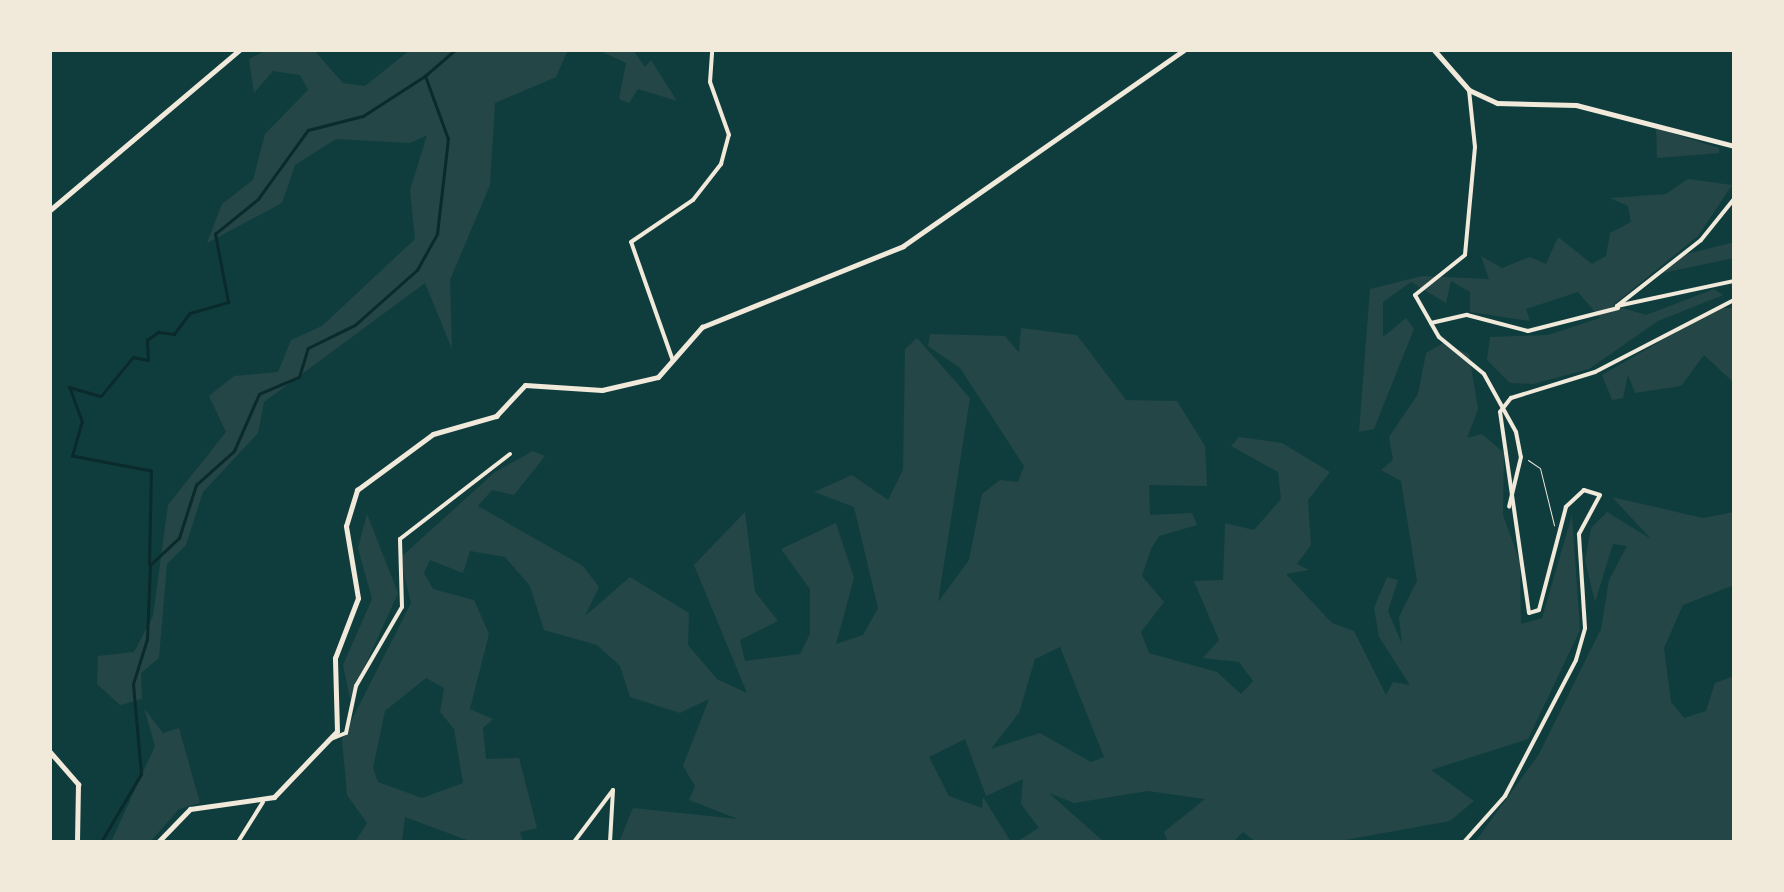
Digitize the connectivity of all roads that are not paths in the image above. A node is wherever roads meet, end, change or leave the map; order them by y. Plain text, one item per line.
1 (239, 50) edge
2 (712, 50) edge
3 (1184, 50) edge
4 (1434, 50) edge
5 (1470, 90) junction
6 (1734, 146) edge
7 (1734, 199) edge
8 (50, 210) edge
9 (1734, 281) edge
10 (1734, 300) edge
11 (1618, 308) junction
12 (1430, 322) junction
13 (672, 361) junction
14 (1503, 407) junction
15 (510, 454) dead end
16 (1509, 507) junction
17 (331, 739) junction
18 (50, 752) edge
19 (264, 802) junction
20 (77, 842) edge
21 (158, 842) edge
22 (238, 842) edge
23 (542, 842) edge
24 (549, 842) edge
25 (574, 842) edge
26 (610, 842) edge
27 (1464, 842) edge

1 - 8 main road
2 - 13 street
3 - 13 main road
4 - 5 main road
5 - 6 main road
5 - 12 street
7 - 11 street
9 - 11 street
10 - 14 street
11 - 12 street
12 - 14 street
13 - 17 main road
14 - 16 street
14 - 16 street
15 - 17 street
16 - 27 street
17 - 19 main road
18 - 20 main road
19 - 21 main road
19 - 22 street
23 - 24 street
25 - 26 street

